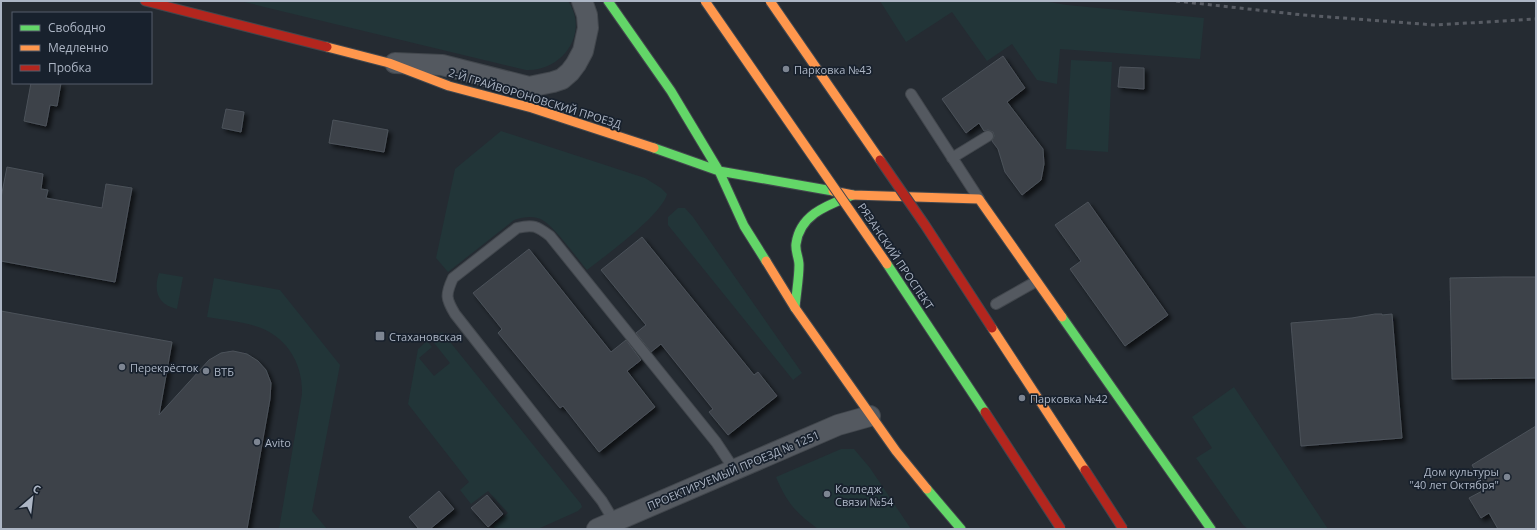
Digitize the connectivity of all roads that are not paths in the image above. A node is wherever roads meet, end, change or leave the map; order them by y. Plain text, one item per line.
1 (145, 1) edge
2 (582, 1) edge
3 (608, 1) edge
4 (704, 1) edge
5 (770, 1) edge
6 (389, 63) junction
7 (911, 94) dead end
8 (988, 136) dead end
9 (952, 158) junction
10 (719, 172) junction
11 (852, 195) junction
12 (979, 199) junction
13 (1036, 282) junction
14 (996, 304) dead end
15 (795, 308) junction
16 (870, 416) junction
17 (734, 469) junction
18 (605, 525) edge
19 (961, 529) edge
20 (1061, 529) edge
21 (1123, 529) edge
22 (1210, 529) edge

1 - 6 main road, 2-Й ГРАЙВОРОНОВСКИЙ ПРОЕЗД
2 - 6 street
3 - 10 main road
4 - 20 main road, РЯЗАНСКИЙ ПРОСПЕКТ, bridge
5 - 21 main road, bridge
6 - 10 main road, 2-Й ГРАЙВОРОНОВСКИЙ ПРОЕЗД
7 - 9 lane
8 - 9 lane
9 - 12 lane
10 - 11 main road, 2-Й ГРАЙВОРОНОВСКИЙ ПРОЕЗД
10 - 15 main road
11 - 12 main road, 2-Й ГРАЙВОРОНОВСКИЙ ПРОЕЗД
11 - 15 main road
12 - 13 main road
13 - 14 lane
13 - 22 main road
15 - 16 main road
16 - 17 street, ПРОЕКТИРУЕМЫЙ ПРОЕЗД № 1251
16 - 19 main road
17 - 18 street, ПРОЕКТИРУЕМЫЙ ПРОЕЗД № 1251
17 - 18 lane

